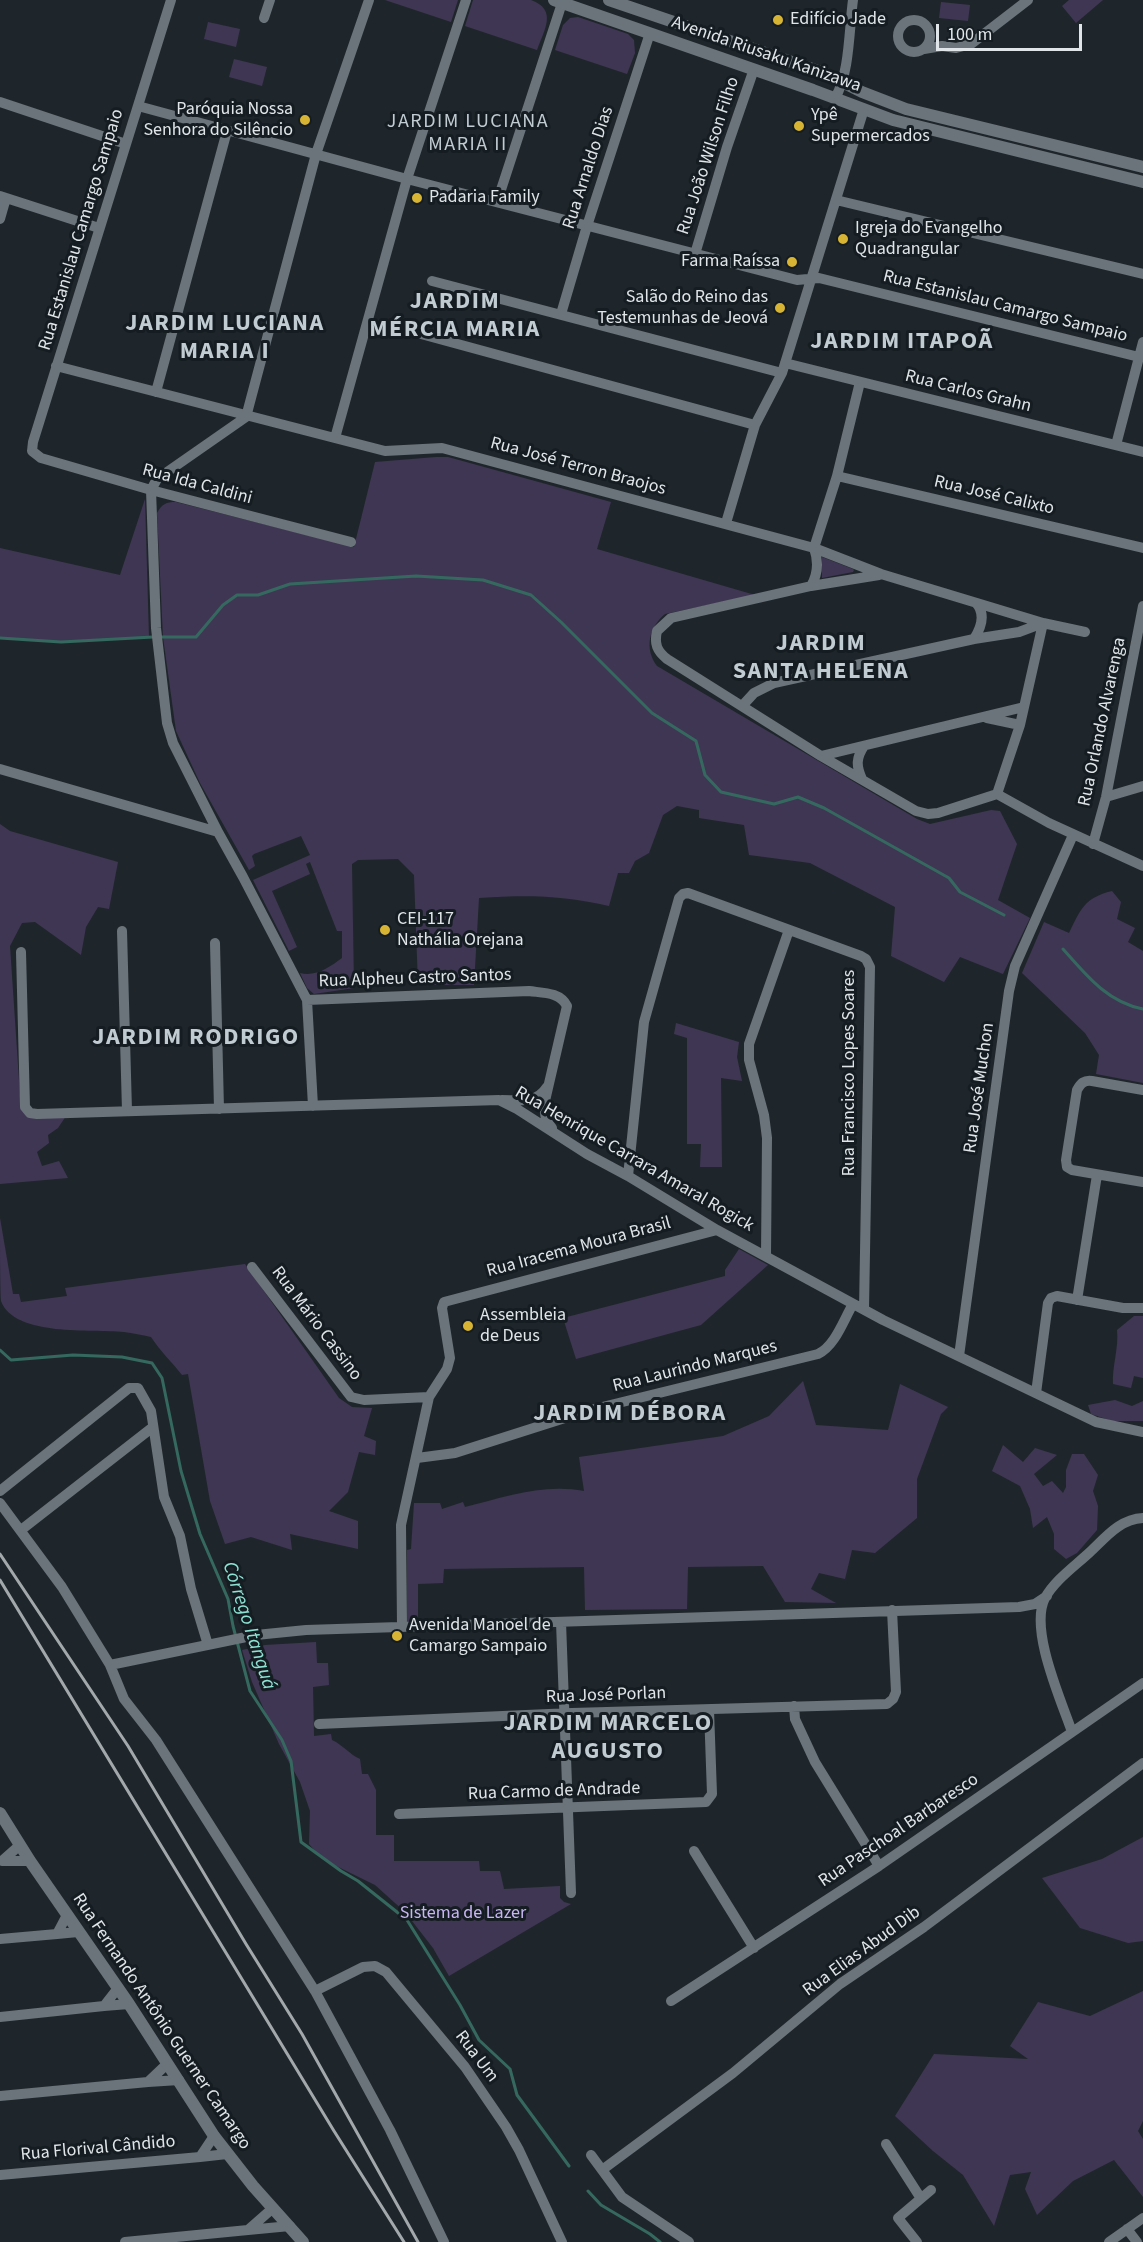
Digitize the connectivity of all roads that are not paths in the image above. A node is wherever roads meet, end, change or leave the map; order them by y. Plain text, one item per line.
1 (171, 0) edge
2 (270, 0) edge
3 (369, 0) edge
4 (466, 0) edge
5 (609, 0) edge
6 (853, 0) edge
7 (1028, 0) edge
8 (558, 1) edge
9 (603, 16) junction
10 (264, 18) dead end
11 (650, 33) junction
12 (930, 35) junction
13 (942, 46) junction
14 (924, 49) junction
15 (845, 63) junction
16 (754, 69) junction
17 (824, 73) junction
18 (842, 81) junction
19 (875, 97) junction
20 (835, 98) junction
21 (0, 102) edge
22 (138, 106) junction
23 (869, 111) junction
24 (227, 131) junction
25 (126, 144) junction
26 (316, 154) junction
27 (1143, 167) edge
28 (407, 179) junction
29 (1143, 182) edge
30 (3, 197) edge
31 (836, 200) junction
32 (497, 202) junction
33 (0, 219) edge
34 (587, 226) junction
35 (99, 228) junction
36 (695, 254) junction
37 (1143, 274) edge
38 (810, 280) junction
39 (432, 281) dead end
40 (561, 314) junction
41 (421, 334) dead end
42 (1143, 342) edge
43 (1139, 357) junction
44 (56, 366) junction
45 (783, 368) junction
46 (860, 382) junction
47 (156, 392) junction
48 (246, 417) junction
49 (755, 425) junction
50 (335, 438) junction
51 (1116, 445) junction
52 (1143, 452) edge
53 (37, 456) joint
54 (837, 476) junction
55 (151, 490) junction
56 (726, 523) junction
57 (351, 542) dead end
58 (814, 548) junction
59 (1143, 548) edge
60 (881, 574) junction
61 (811, 586) junction
62 (976, 603) junction
63 (1143, 606) edge
64 (1142, 621) edge
65 (1043, 623) junction
66 (1019, 632) junction
67 (1085, 632) dead end
68 (974, 639) junction
69 (1037, 645) junction
70 (743, 705) junction
71 (1024, 707) junction
72 (974, 719) junction
73 (1020, 725) junction
74 (864, 746) junction
75 (820, 756) junction
76 (0, 769) edge
77 (862, 779) junction
78 (1143, 786) edge
79 (998, 794) junction
80 (1107, 796) junction
81 (218, 832) junction
82 (1073, 835) junction
83 (1093, 844) junction
84 (1143, 866) edge
85 (789, 930) junction
86 (123, 931) dead end
87 (215, 943) dead end
88 (21, 952) dead end
89 (307, 1000) junction
90 (548, 1085) junction
91 (1143, 1090) edge
92 (499, 1100) junction
93 (313, 1106) junction
94 (219, 1109) junction
95 (127, 1111) junction
96 (559, 1136) junction
97 (1097, 1174) junction
98 (627, 1176) junction
99 (1143, 1182) edge
100 (717, 1230) junction
101 (766, 1255) junction
102 (252, 1267) dead end
103 (1077, 1300) junction
104 (853, 1304) junction
105 (1143, 1308) edge
106 (864, 1309) junction
107 (959, 1356) junction
108 (1036, 1393) junction
109 (429, 1397) junction
110 (153, 1427) junction
111 (1143, 1432) edge
112 (417, 1458) junction
113 (0, 1491) edge
114 (0, 1503) edge
115 (1143, 1518) edge
116 (21, 1530) junction
117 (1047, 1596) junction
118 (1019, 1607) junction
119 (892, 1610) junction
120 (1042, 1612) junction
121 (561, 1622) junction
122 (402, 1626) junction
123 (208, 1645) junction
124 (110, 1665) junction
125 (1143, 1683) edge
126 (794, 1706) junction
127 (709, 1710) junction
128 (564, 1714) junction
129 (319, 1724) dead end
130 (1072, 1732) junction
131 (1143, 1763) edge
132 (568, 1808) junction
133 (0, 1813) edge
134 (399, 1814) dead end
135 (20, 1845) junction
136 (694, 1851) dead end
137 (1, 1861) edge
138 (30, 1861) junction
139 (879, 1866) junction
140 (571, 1893) dead end
141 (67, 1915) junction
142 (78, 1932) junction
143 (57, 1934) junction
144 (0, 1939) edge
145 (754, 1948) junction
146 (118, 1988) junction
147 (315, 1991) junction
148 (671, 2001) dead end
149 (129, 2004) junction
150 (104, 2006) junction
151 (0, 2017) edge
152 (167, 2064) junction
153 (178, 2080) junction
154 (148, 2082) junction
155 (0, 2096) edge
156 (214, 2136) junction
157 (886, 2144) dead end
158 (227, 2154) junction
159 (591, 2156) dead end
160 (200, 2157) junction
161 (602, 2170) junction
162 (0, 2175) edge
163 (931, 2190) dead end
164 (920, 2197) junction
165 (273, 2208) junction
166 (1143, 2218) edge
167 (290, 2226) junction
168 (1127, 2229) junction
169 (248, 2230) junction
170 (124, 2242) edge
171 (303, 2242) edge
172 (444, 2242) edge
173 (562, 2242) edge
174 (689, 2242) edge
175 (917, 2242) edge
176 (1109, 2242) edge
177 (1137, 2242) edge

1 - 22 street
2 - 10 street
3 - 26 street
4 - 28 street
5 - 9 street
5 - 17 street, Avenida Riusaku Kanizawa
6 - 15 street
7 - 13 street
8 - 9 street, Avenida Riusaku Kanizawa
8 - 32 street
9 - 11 street, Avenida Riusaku Kanizawa
11 - 16 street, Avenida Riusaku Kanizawa
11 - 34 street, Rua Arnaldo Dias
12 - 13 street
12 - 14 street
12 - 14 street
13 - 14 street
15 - 17 street
15 - 18 street
16 - 20 street, Avenida Riusaku Kanizawa
16 - 36 street, Rua João Wilson Filho
17 - 18 street, Avenida Riusaku Kanizawa
18 - 19 street, Avenida Riusaku Kanizawa
18 - 20 street
19 - 23 street
19 - 27 street, Avenida Riusaku Kanizawa
20 - 23 street, Avenida Riusaku Kanizawa
21 - 25 street
22 - 24 street, Rua Estanislau Camargo Sampaio
22 - 25 street, Rua Estanislau Camargo Sampaio
23 - 29 street, Avenida Riusaku Kanizawa
23 - 31 street
24 - 26 street, Rua Estanislau Camargo Sampaio
24 - 47 street
25 - 35 street, Rua Estanislau Camargo Sampaio
26 - 28 street, Rua Estanislau Camargo Sampaio
26 - 48 street
28 - 32 street, Rua Estanislau Camargo Sampaio
28 - 50 street
30 - 33 street
30 - 35 street
31 - 37 street
31 - 38 street
32 - 34 street, Rua Estanislau Camargo Sampaio
34 - 36 street, Rua Estanislau Camargo Sampaio
34 - 40 street, Rua Arnaldo Dias
35 - 44 street, Rua Estanislau Camargo Sampaio
36 - 38 street, Rua Estanislau Camargo Sampaio
38 - 43 street, Rua Estanislau Camargo Sampaio
38 - 45 street
39 - 40 street, Rua Carlos Grahn
40 - 45 street, Rua Carlos Grahn
41 - 49 street
42 - 43 street
43 - 51 street
44 - 47 street, Rua José Terron Braojos
44 - 53 street, Rua Estanislau Camargo Sampaio
45 - 46 street, Rua Carlos Grahn
45 - 49 street
46 - 51 street, Rua Carlos Grahn
46 - 54 street
47 - 48 street, Rua José Terron Braojos
48 - 50 street, Rua José Terron Braojos
48 - 55 street
49 - 56 street
50 - 56 street, Rua José Terron Braojos
51 - 52 street, Rua Carlos Grahn
53 - 55 street, Rua Ida Caldini
54 - 58 street
54 - 59 street, Rua José Calixto
55 - 57 street, Rua Ida Caldini
55 - 81 street, Rua Alpheu Castro Santos
56 - 58 street, Rua José Terron Braojos
58 - 60 street, Rua José Terron Braojos
58 - 61 street
60 - 61 street
60 - 62 street, Rua José Terron Braojos
61 - 70 street
62 - 65 street, Rua José Terron Braojos
62 - 68 street
63 - 64 street, Rua Orlando Alvarenga
64 - 80 street, Rua Orlando Alvarenga
65 - 66 street
65 - 67 street, Rua José Terron Braojos
65 - 69 street
66 - 68 street
66 - 69 street
68 - 70 street
69 - 71 street
70 - 75 street
71 - 72 street
71 - 73 street
72 - 73 street
72 - 74 street
73 - 79 street
74 - 75 street
74 - 77 street
75 - 77 street
76 - 81 street
77 - 79 street
78 - 80 street
79 - 82 street
80 - 83 street, Rua Orlando Alvarenga
81 - 89 street, Rua Alpheu Castro Santos
82 - 83 street
82 - 107 street, Rua José Muchon
83 - 84 street
85 - 98 street, Rua Francisco Lopes Soares
85 - 101 street
85 - 106 street, Rua Francisco Lopes Soares
86 - 95 street
87 - 94 street
88 - 95 street, Rua Henrique Carrara Amaral Rogick
89 - 90 street, Rua Alpheu Castro Santos
89 - 93 street
90 - 92 street
90 - 96 street, Rua Alpheu Castro Santos
91 - 97 street
92 - 93 street, Rua Henrique Carrara Amaral Rogick
92 - 96 street, Rua Henrique Carrara Amaral Rogick
93 - 94 street, Rua Henrique Carrara Amaral Rogick
94 - 95 street, Rua Henrique Carrara Amaral Rogick
96 - 98 street, Rua Henrique Carrara Amaral Rogick
97 - 99 street
97 - 103 street
98 - 100 street, Rua Henrique Carrara Amaral Rogick
100 - 101 street, Rua Henrique Carrara Amaral Rogick
100 - 109 street, Rua Iracema Moura Brasil
101 - 104 street, Rua Henrique Carrara Amaral Rogick
102 - 109 street, Rua Mário Cassino
103 - 105 street
103 - 108 street
104 - 106 street, Rua Henrique Carrara Amaral Rogick
104 - 112 street, Rua Laurindo Marques
106 - 107 street, Rua Henrique Carrara Amaral Rogick
107 - 108 street, Rua Henrique Carrara Amaral Rogick
108 - 111 street, Rua Henrique Carrara Amaral Rogick
109 - 112 street
110 - 113 street
110 - 116 street
110 - 123 street
112 - 122 street
114 - 116 street
115 - 117 street
116 - 124 street
117 - 118 street
117 - 120 street
118 - 119 street
118 - 120 street
119 - 121 street
119 - 126 street, Rua José Porlan
120 - 130 street
121 - 122 street
121 - 128 street
122 - 123 street
123 - 124 street
124 - 147 street
125 - 130 street, Rua Paschoal Barbaresco
126 - 127 street, Rua José Porlan
126 - 139 street
127 - 128 street, Rua José Porlan
127 - 132 street, Rua Carmo de Andrade
128 - 129 street, Rua José Porlan
128 - 132 street
130 - 139 street, Rua Paschoal Barbaresco
131 - 161 street, Rua Elias Abud Dib
132 - 134 street, Rua Carmo de Andrade
132 - 140 street
133 - 135 street, Rua Fernando Antônio Guerner Camargo
135 - 137 street
135 - 138 street, Rua Fernando Antônio Guerner Camargo
136 - 145 street
137 - 138 street
138 - 141 street, Rua Fernando Antônio Guerner Camargo
139 - 145 street, Rua Paschoal Barbaresco
141 - 142 street, Rua Fernando Antônio Guerner Camargo
141 - 143 street
142 - 143 street
142 - 146 street, Rua Fernando Antônio Guerner Camargo
143 - 144 street
145 - 148 street, Rua Paschoal Barbaresco
146 - 149 street, Rua Fernando Antônio Guerner Camargo
146 - 150 street
147 - 172 street
147 - 173 street, Rua Um
149 - 150 street
149 - 152 street, Rua Fernando Antônio Guerner Camargo
150 - 151 street
152 - 153 street, Rua Fernando Antônio Guerner Camargo
152 - 154 street
153 - 154 street
153 - 156 street, Rua Fernando Antônio Guerner Camargo
154 - 155 street
156 - 158 street, Rua Fernando Antônio Guerner Camargo
156 - 160 street, Rua Florival Cândido
157 - 164 street
158 - 160 street, Rua Florival Cândido
158 - 165 street, Rua Fernando Antônio Guerner Camargo
159 - 161 street
160 - 162 street, Rua Florival Cândido
161 - 174 street
163 - 164 street
164 - 175 street
165 - 167 street, Rua Fernando Antônio Guerner Camargo
165 - 169 street
166 - 168 street
167 - 169 street
167 - 171 street, Rua Fernando Antônio Guerner Camargo
168 - 176 street
168 - 177 street
169 - 170 street

